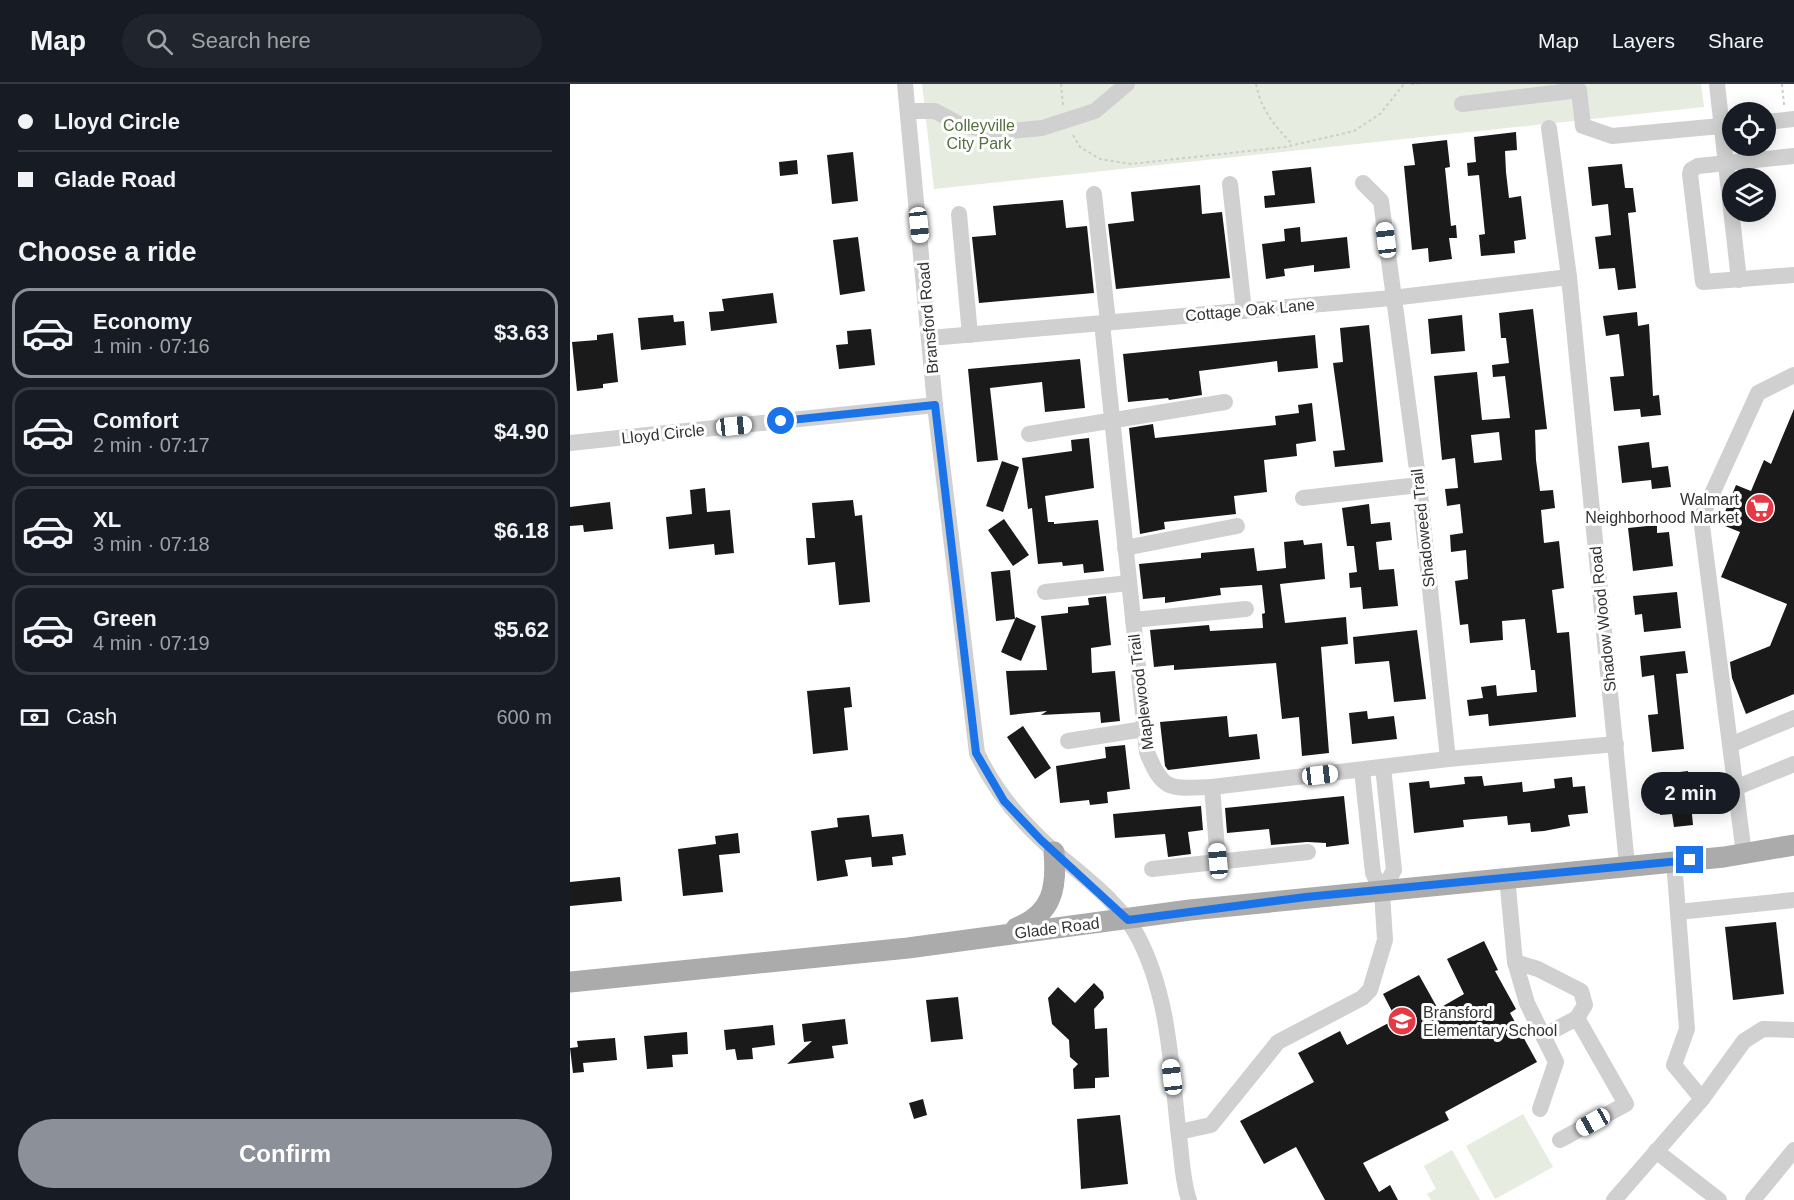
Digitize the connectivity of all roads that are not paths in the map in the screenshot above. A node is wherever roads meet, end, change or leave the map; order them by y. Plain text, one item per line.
1 (905, 84) edge
2 (1127, 84) edge
3 (1717, 84) edge
4 (1462, 104) dead end
5 (1722, 104) edge
6 (908, 111) junction
7 (1722, 125) edge
8 (1549, 128) dead end
9 (1726, 156) edge
10 (1794, 156) edge
11 (1726, 163) junction
12 (1363, 183) dead end
13 (1230, 184) dead end
14 (1094, 194) dead end
15 (959, 214) dead end
16 (1794, 275) edge
17 (1569, 277) junction
18 (1739, 280) junction
19 (1392, 298) junction
20 (1244, 310) junction
21 (1105, 322) junction
22 (970, 335) junction
23 (930, 338) junction
24 (1794, 375) edge
25 (1225, 402) dead end
26 (935, 405) junction
27 (1112, 420) junction
28 (1029, 434) dead end
29 (570, 443) edge
30 (1419, 485) junction
31 (1304, 498) dead end
32 (1237, 526) dead end
33 (1125, 548) junction
34 (1129, 583) junction
35 (1045, 592) dead end
36 (1246, 609) dead end
37 (1133, 620) junction
38 (1794, 718) edge
39 (1144, 729) junction
40 (1068, 741) dead end
41 (1616, 744) junction
42 (1730, 744) junction
43 (1448, 759) junction
44 (1794, 764) edge
45 (1383, 767) junction
46 (1362, 770) junction
47 (1212, 787) junction
48 (1735, 788) junction
49 (1794, 845) edge
50 (1054, 852) junction
51 (1308, 852) dead end
52 (1744, 854) junction
53 (1218, 861) junction
54 (1674, 861) junction
55 (1627, 865) junction
56 (1152, 869) dead end
57 (1507, 877) junction
58 (1382, 892) junction
59 (1794, 900) edge
60 (1678, 912) junction
61 (1128, 920) junction
62 (997, 935) junction
63 (1515, 962) junction
64 (570, 982) edge
65 (1577, 1018) junction
66 (1794, 1030) edge
67 (1543, 1036) junction
68 (1702, 1098) junction
69 (1540, 1108) dead end
70 (1179, 1132) junction
71 (1560, 1140) dead end
72 (1794, 1150) edge
73 (1656, 1151) junction
74 (1616, 1199) edge
75 (1189, 1200) edge
76 (1719, 1200) edge
77 (1753, 1200) edge

1 - 6 street, Bransford Road
2 - 6 street
3 - 5 street
4 - 7 street
6 - 23 street, Bransford Road
8 - 17 street, Shadow Wood Road
9 - 11 street
10 - 11 street
11 - 18 street
11 - 18 street
12 - 19 street, Shadoweed Trail
13 - 20 street
14 - 21 street, Maplewood Trail
15 - 22 street
16 - 18 street
17 - 19 street, Cottage Oak Lane
17 - 41 street, Shadow Wood Road
19 - 20 street, Cottage Oak Lane
19 - 30 street, Shadoweed Trail
20 - 21 street, Cottage Oak Lane
21 - 22 street, Cottage Oak Lane
21 - 27 street, Maplewood Trail
22 - 23 street, Cottage Oak Lane
23 - 26 street, Bransford Road
24 - 42 street
25 - 27 street
26 - 29 street, Lloyd Circle
26 - 50 street, Bransford Road
27 - 28 street
27 - 33 street, Maplewood Trail
30 - 31 street
30 - 43 street, Shadoweed Trail
32 - 33 street
33 - 34 street, Maplewood Trail
34 - 35 street
34 - 37 street, Maplewood Trail
36 - 37 street
37 - 39 street, Maplewood Trail
38 - 42 street
39 - 40 street
39 - 47 street, Maplewood Trail
41 - 43 street, Maplewood Trail
41 - 55 street, Shadow Wood Road
42 - 48 street
43 - 45 street, Maplewood Trail
44 - 48 street
45 - 46 street, Maplewood Trail
45 - 58 street
46 - 47 street, Maplewood Trail
46 - 58 street
47 - 53 street
48 - 52 street
49 - 52 main road, Glade Road
50 - 61 street, Bransford Road
50 - 62 main road
51 - 53 street
52 - 54 main road, Glade Road
53 - 56 street
54 - 55 main road, Glade Road
54 - 60 street
55 - 57 main road, Glade Road
57 - 58 main road, Glade Road
57 - 63 street
58 - 61 main road, Glade Road
58 - 70 street
59 - 60 street
60 - 68 street
61 - 62 main road, Glade Road
61 - 70 street, Bransford Road
62 - 64 main road, Glade Road
63 - 65 street
63 - 67 street
65 - 67 street
65 - 71 street
66 - 68 street
67 - 69 street
68 - 73 street
70 - 75 street, Bransford Road
72 - 77 street
73 - 74 street
73 - 76 street

